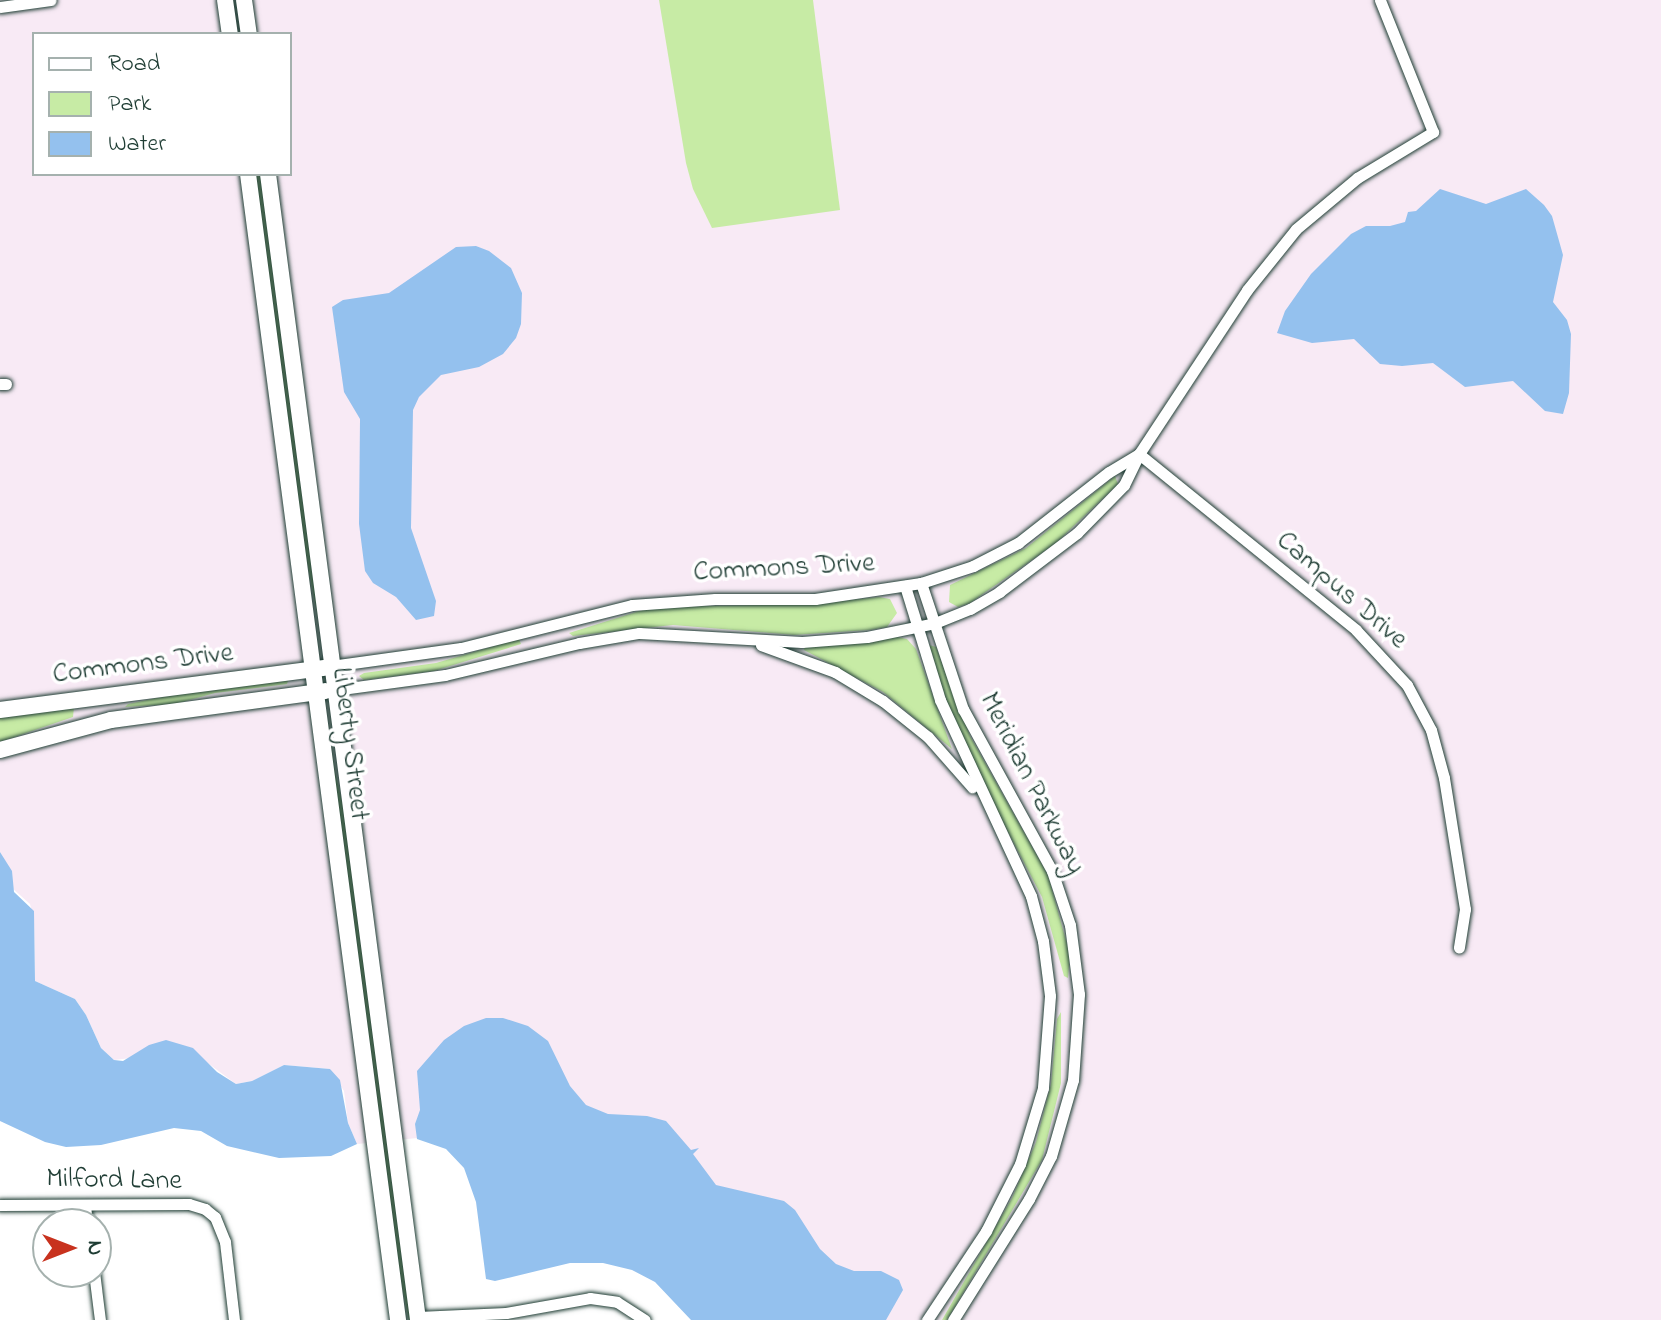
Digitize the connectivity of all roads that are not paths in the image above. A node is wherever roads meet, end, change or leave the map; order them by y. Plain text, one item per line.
1 (51, 0) edge
2 (225, 0) edge
3 (244, 0) edge
4 (1380, 0) edge
5 (0, 7) edge
6 (230, 32) edge
7 (249, 32) edge
8 (248, 176) edge
9 (268, 176) edge
10 (1139, 454) junction
11 (921, 583) junction
12 (905, 586) junction
13 (935, 623) junction
14 (917, 628) junction
15 (722, 636) junction
16 (331, 666) junction
17 (313, 669) junction
18 (334, 690) junction
19 (316, 692) junction
20 (0, 710) edge
21 (0, 750) edge
22 (989, 812) junction
23 (1459, 948) dead end
24 (0, 1205) edge
25 (85, 1205) junction
26 (85, 1208) edge
27 (96, 1288) edge
28 (940, 1304) junction
29 (418, 1318) edge
30 (954, 1319) edge
31 (100, 1320) edge
32 (234, 1320) edge
33 (398, 1320) edge
34 (645, 1320) edge
35 (927, 1320) edge
36 (936, 1320) edge

1 - 5 street
2 - 6 street
3 - 7 street
4 - 10 street
8 - 17 street, Liberty Street
9 - 16 street, Liberty Street
10 - 11 street, Commons Drive
10 - 13 street, Commons Drive
10 - 23 street, Campus Drive
11 - 12 street, Commons Drive
11 - 13 street, Meridian Parkway
12 - 14 street, Meridian Parkway
12 - 16 street, Commons Drive
13 - 14 street, Commons Drive
13 - 30 street, Meridian Parkway
14 - 15 street, Commons Drive
14 - 22 street, Meridian Parkway
15 - 18 street, Commons Drive
15 - 22 street
16 - 17 street, Commons Drive
16 - 18 street, Liberty Street
17 - 19 street, Liberty Street
17 - 20 street, Commons Drive
18 - 19 street, Commons Drive
18 - 29 street, Liberty Street
19 - 21 street, Commons Drive
19 - 33 street, Liberty Street
22 - 28 street, Meridian Parkway
24 - 25 street, Milford Lane
25 - 26 street
25 - 32 street, Milford Lane
27 - 31 street
28 - 35 street, Meridian Parkway
28 - 36 street, Meridian Parkway
29 - 34 street

